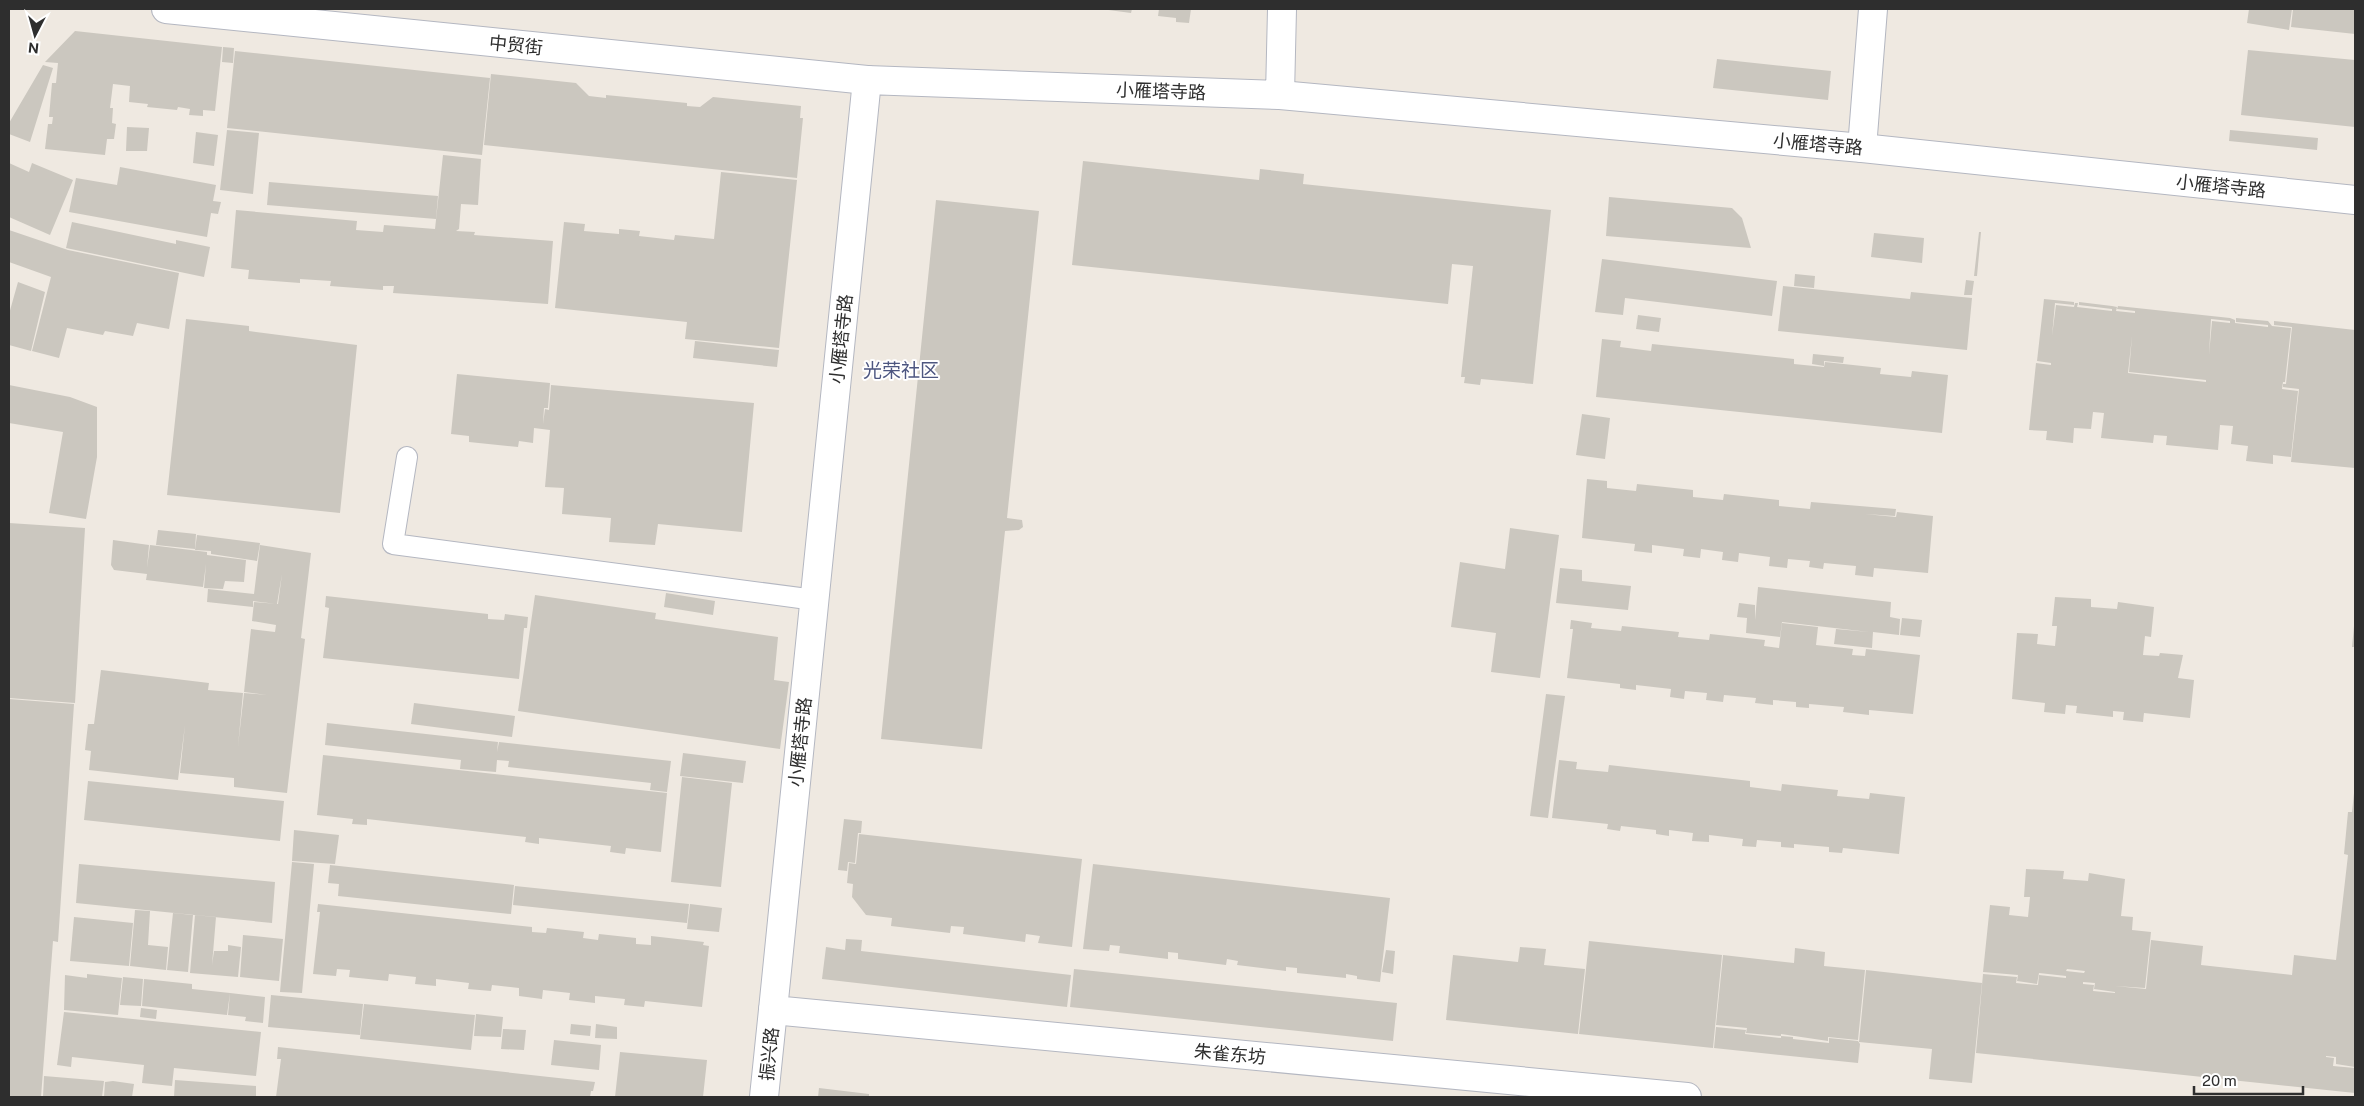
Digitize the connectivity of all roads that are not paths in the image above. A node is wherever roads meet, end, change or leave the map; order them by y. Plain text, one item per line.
1 (166, 9) edge
2 (1282, 9) edge
3 (1873, 9) edge
4 (867, 80) junction
5 (1280, 95) junction
6 (1862, 148) junction
7 (2355, 200) edge
8 (407, 457) dead end
9 (814, 600) junction
10 (773, 1010) junction
11 (1540, 1090) edge
12 (764, 1097) edge
13 (1688, 1097) edge

1 - 4 street, 中贸街
2 - 5 street
3 - 6 street
4 - 5 street, 小雁塔寺路
4 - 9 street, 小雁塔寺路
5 - 6 street, 小雁塔寺路
6 - 7 street, 小雁塔寺路
8 - 9 lane
9 - 10 street, 小雁塔寺路
10 - 11 street, 朱雀东坊
10 - 12 street, 振兴路
11 - 13 street, 朱雀东坊

